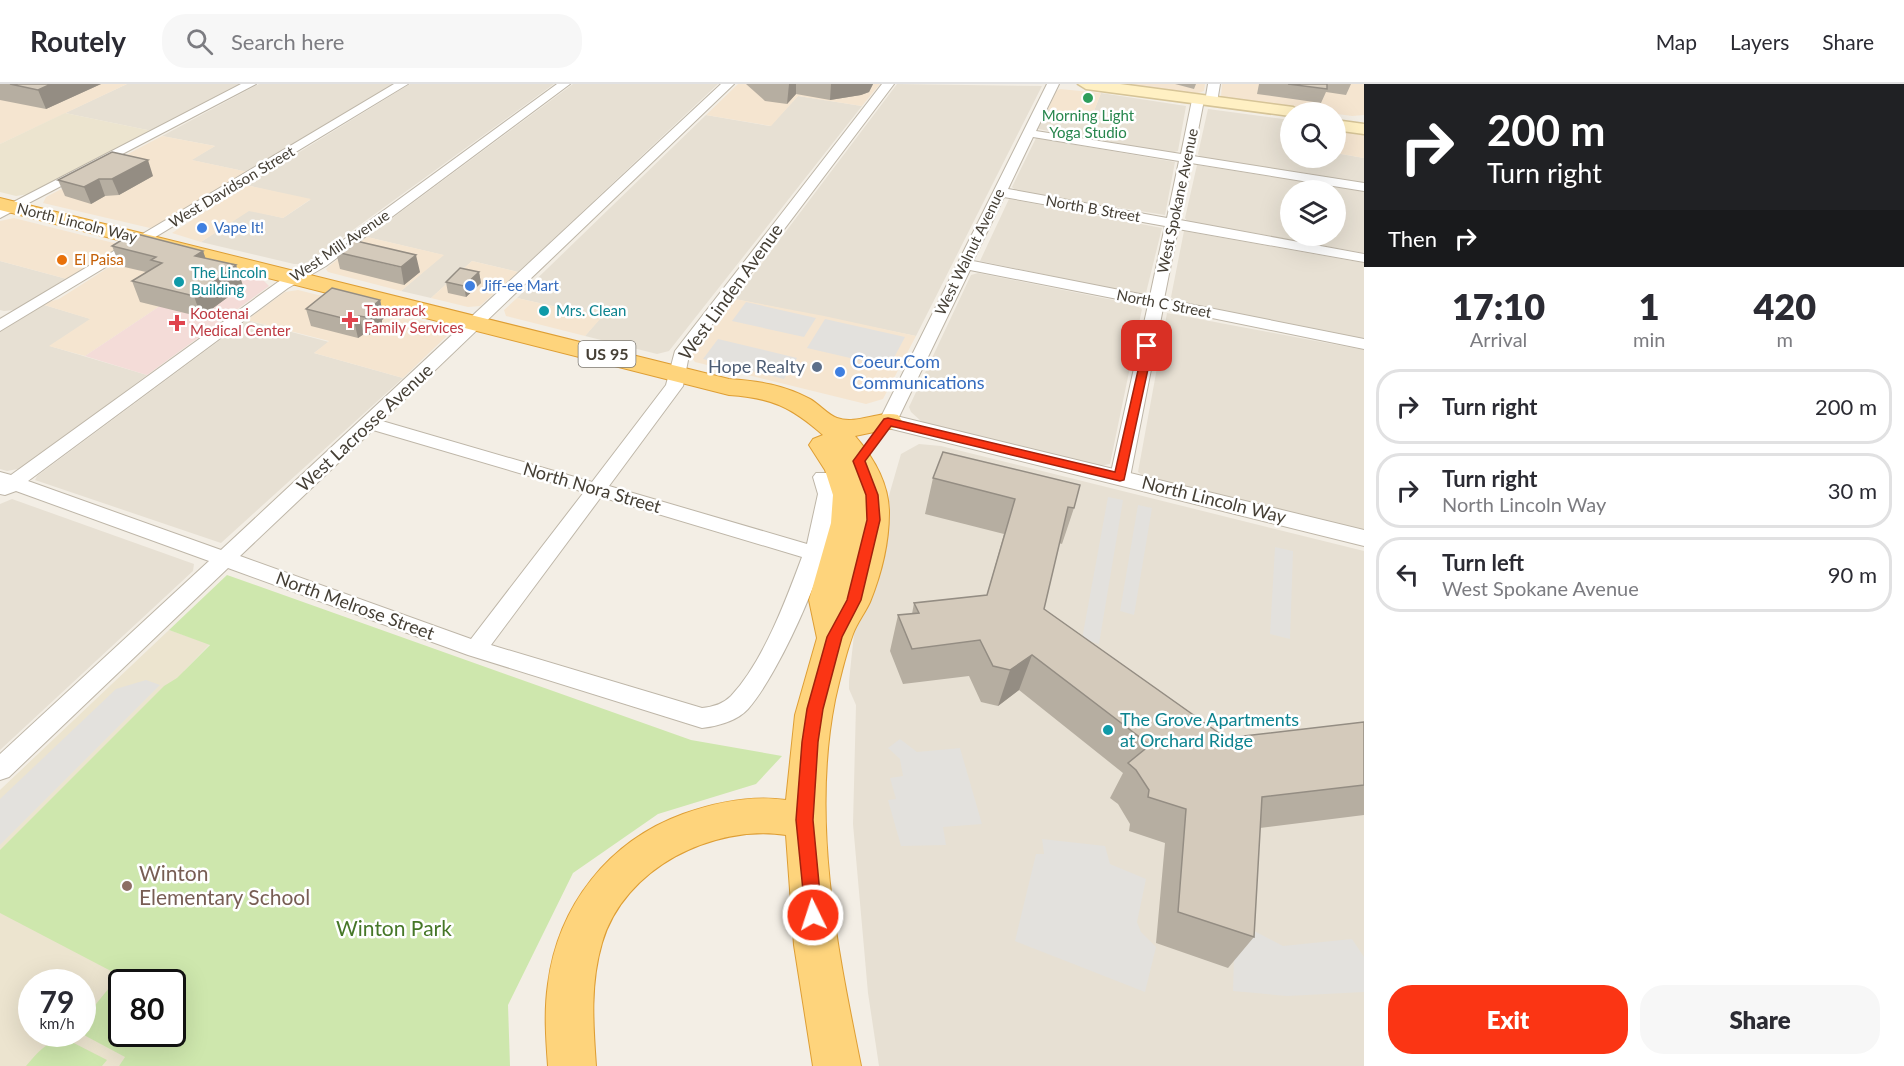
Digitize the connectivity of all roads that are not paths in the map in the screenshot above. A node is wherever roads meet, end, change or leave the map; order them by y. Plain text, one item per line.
1 (250, 84) edge
2 (402, 84) edge
3 (564, 84) edge
4 (728, 84) edge
5 (888, 84) edge
6 (1053, 84) edge
7 (1086, 84) edge
8 (1214, 84) edge
9 (1205, 101) junction
10 (1250, 108) junction
11 (1280, 111) edge
12 (1280, 115) edge
13 (1346, 118) edge
14 (1364, 120) edge
15 (1346, 126) edge
16 (1364, 129) edge
17 (1028, 133) junction
18 (1186, 159) junction
19 (1364, 187) edge
20 (1000, 192) junction
21 (4, 208) edge
22 (1173, 223) junction
23 (145, 239) junction
24 (1364, 258) edge
25 (964, 264) junction
26 (297, 277) junction
27 (1157, 302) junction
28 (3, 321) edge
29 (477, 322) junction
30 (1364, 344) edge
31 (678, 372) junction
32 (729, 387) junction
33 (888, 421) junction
34 (370, 423) junction
35 (829, 425) junction
36 (859, 461) junction
37 (823, 477) dead end
38 (1120, 477) junction
39 (4, 485) edge
40 (598, 490) junction
41 (1364, 537) edge
42 (813, 553) junction
43 (224, 560) junction
44 (834, 637) junction
45 (476, 649) junction
46 (0, 770) edge
47 (804, 820) junction
48 (572, 1066) edge
49 (837, 1066) edge

1 - 21 street
2 - 23 street, West Davidson Street
3 - 26 street, West Mill Avenue
4 - 29 street, West Lacrosse Avenue
5 - 31 street, West Linden Avenue
6 - 17 street, West Walnut Avenue
7 - 9 main road
8 - 9 street, West Spokane Avenue
9 - 10 main road
9 - 18 street, West Spokane Avenue
10 - 11 main road
10 - 12 main road
13 - 14 main road
15 - 16 main road
17 - 18 street
17 - 20 street, West Walnut Avenue
18 - 19 street
18 - 22 street, West Spokane Avenue
20 - 22 street, North B Street
20 - 25 street, West Walnut Avenue
21 - 23 highway, North Lincoln Way / US 95
22 - 24 street, North B Street
22 - 27 street, West Spokane Avenue
23 - 26 highway, North Lincoln Way / US 95
23 - 28 street, West Davidson Street
25 - 27 street, North C Street
25 - 33 street, West Walnut Avenue
26 - 29 highway, North Lincoln Way / US 95
26 - 39 street, West Mill Avenue
27 - 30 street, North C Street
27 - 38 street, West Spokane Avenue
29 - 31 highway, North Lincoln Way / US 95
29 - 34 street, West Lacrosse Avenue
31 - 32 highway, US 95
31 - 40 street, West Linden Avenue
32 - 35 highway, US 95
32 - 44 highway, US 95
33 - 35 highway
33 - 36 highway
33 - 38 street, North Lincoln Way
34 - 40 street, North Nora Street
34 - 43 street, West Lacrosse Avenue
35 - 36 highway, US 95
36 - 44 highway, US 95
37 - 42 street
38 - 41 street, North Lincoln Way
39 - 43 street, North Melrose Street
40 - 42 street, North Nora Street
40 - 45 street, West Linden Avenue
42 - 45 street, North Melrose Street
43 - 45 street, North Melrose Street
43 - 46 street, West Lacrosse Avenue
44 - 47 highway, US 95
47 - 48 highway
47 - 49 highway, US 95

